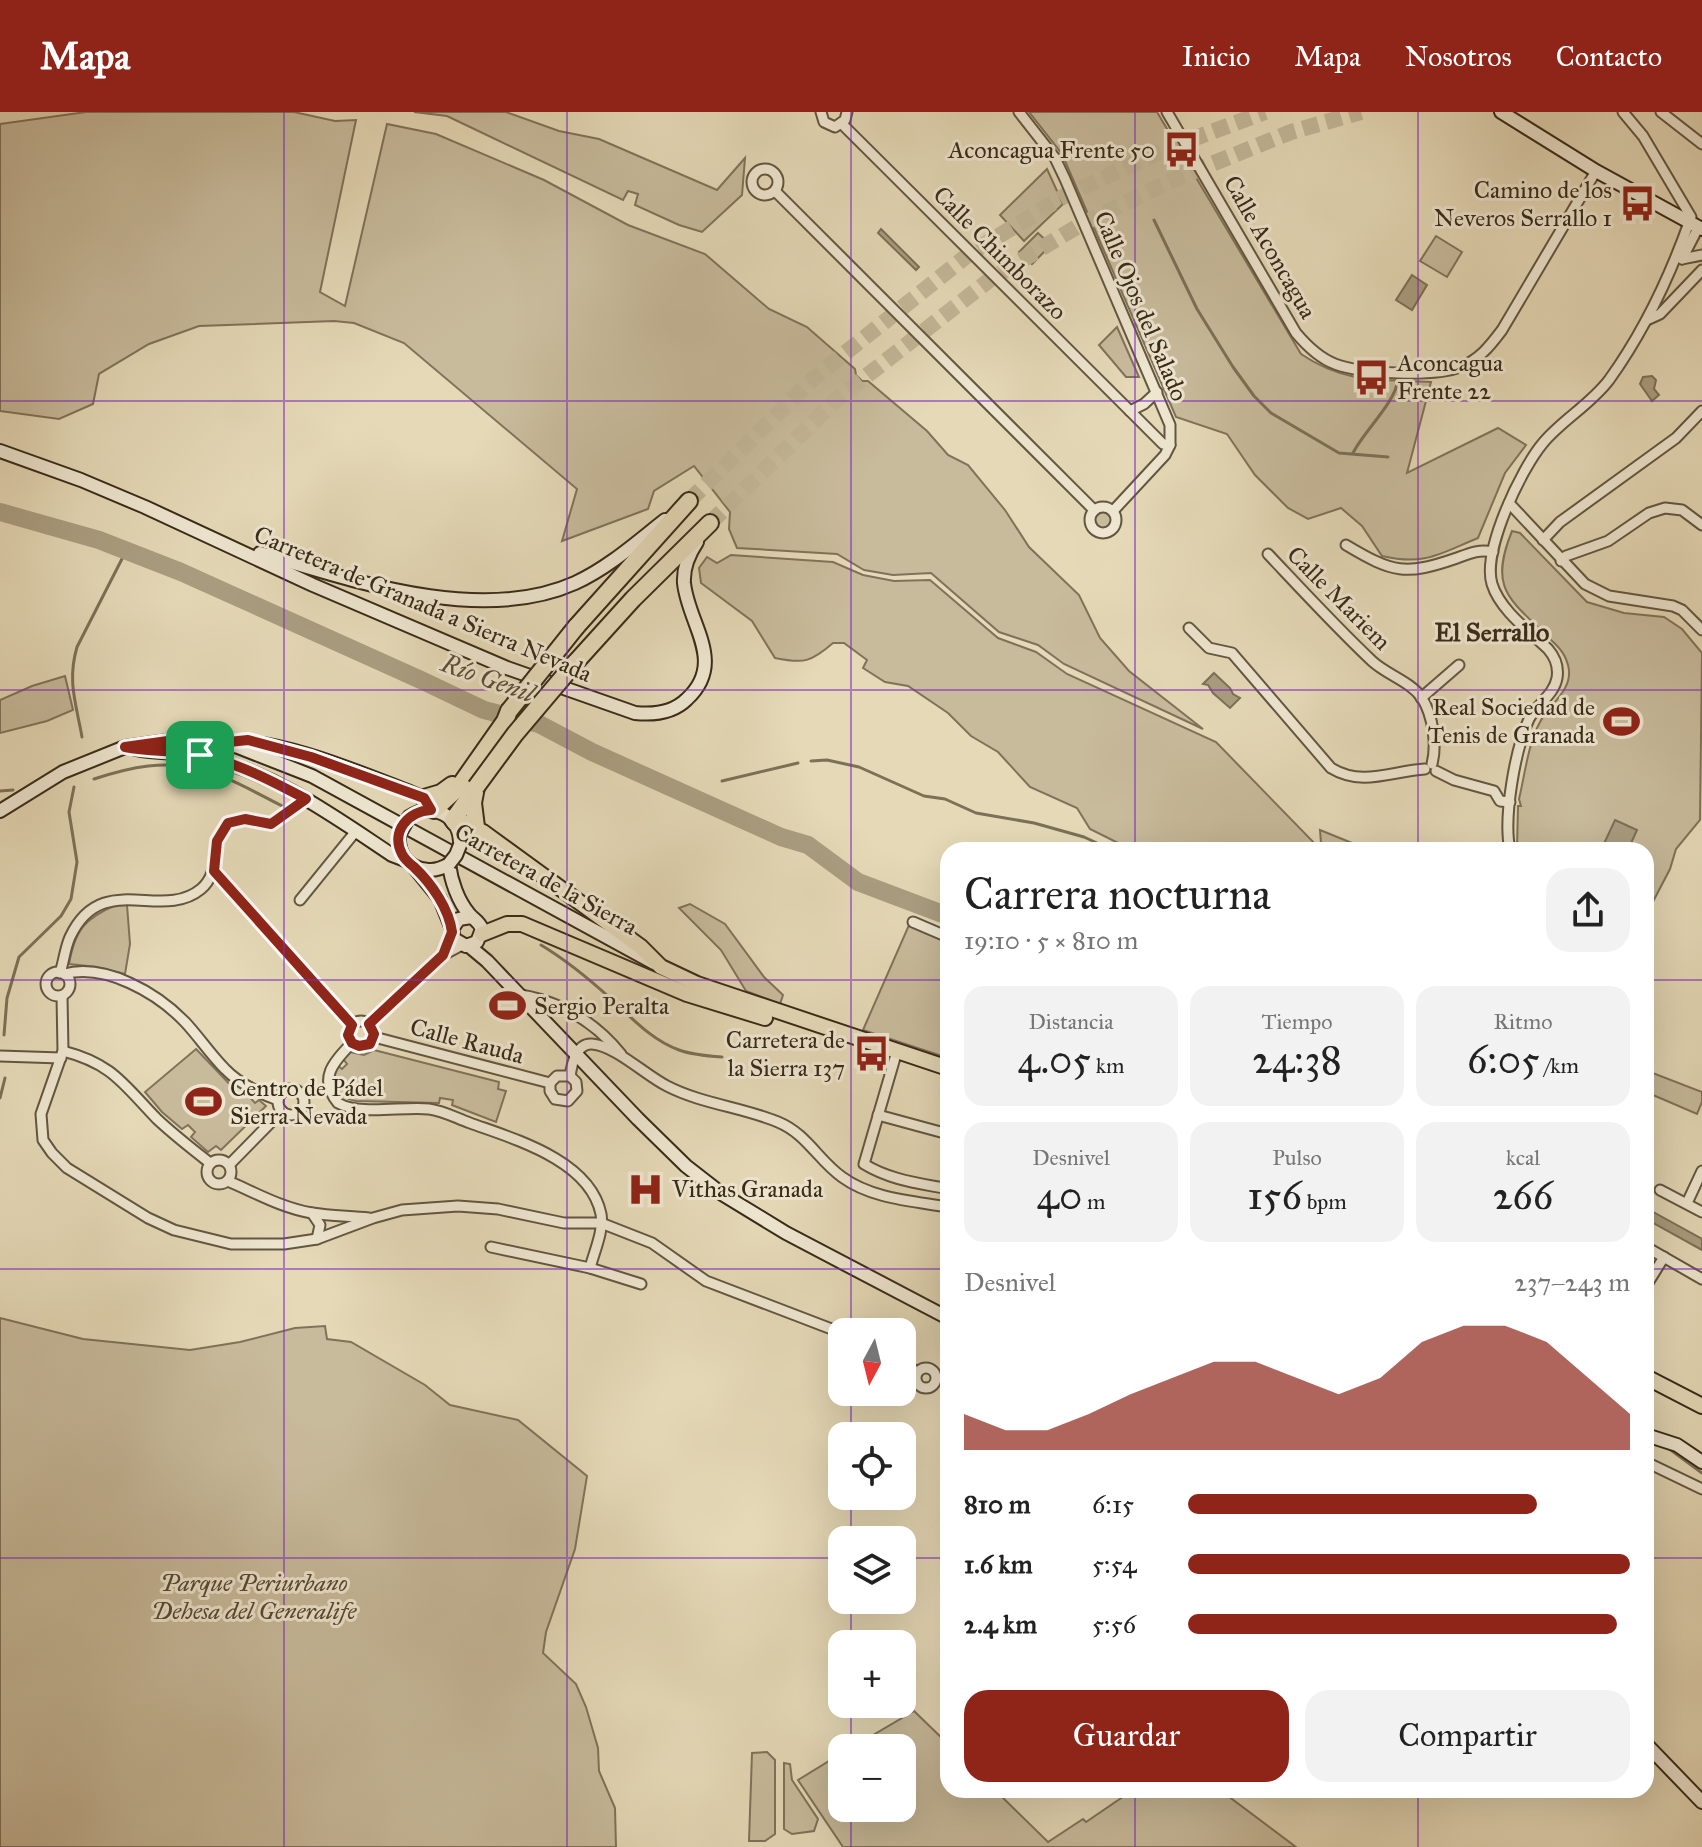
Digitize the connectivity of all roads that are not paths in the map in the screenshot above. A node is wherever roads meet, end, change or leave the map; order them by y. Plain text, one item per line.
1 (821, 112) edge
2 (847, 112) edge
3 (1019, 112) edge
4 (1167, 112) edge
5 (1501, 112) edge
6 (1623, 112) edge
7 (1661, 112) edge
8 (842, 124) junction
9 (1702, 144) edge
10 (1596, 171) junction
11 (775, 191) dead end
12 (1678, 196) junction
13 (1672, 213) junction
14 (1696, 226) edge
15 (1702, 255) edge
16 (1678, 261) junction
17 (1702, 270) edge
18 (1649, 319) junction
19 (1157, 392) junction
20 (1130, 411) junction
21 (1702, 411) edge
22 (1170, 445) junction
23 (0, 451) edge
24 (689, 501) joint
25 (1509, 503) junction
26 (1094, 510) junction
27 (1113, 511) junction
28 (710, 523) joint
29 (1702, 525) edge
30 (1543, 540) junction
31 (1346, 545) dead end
32 (233, 546) junction
33 (1493, 552) junction
34 (1268, 554) dead end
35 (1561, 561) junction
36 (1189, 628) dead end
37 (1702, 630) edge
38 (1459, 665) dead end
39 (1421, 698) junction
40 (219, 743) junction
41 (125, 747) junction
42 (1431, 768) junction
43 (1514, 774) junction
44 (467, 781) junction
45 (1494, 791) junction
46 (306, 799) junction
47 (1510, 802) junction
48 (430, 806) junction
49 (0, 811) edge
50 (454, 821) junction
51 (476, 827) junction
52 (356, 831) junction
53 (1509, 842) edge
54 (410, 863) junction
55 (449, 864) junction
56 (214, 871) junction
57 (300, 900) dead end
58 (471, 917) junction
59 (913, 922) dead end
60 (452, 930) junction
61 (940, 934) edge
62 (481, 936) junction
63 (465, 946) junction
64 (443, 955) junction
65 (487, 961) junction
66 (661, 967) junction
67 (62, 973) junction
68 (521, 995) junction
69 (62, 996) junction
70 (369, 1024) junction
71 (352, 1025) junction
72 (840, 1033) junction
73 (374, 1037) junction
74 (352, 1043) junction
75 (897, 1051) junction
76 (62, 1054) junction
77 (575, 1054) junction
78 (0, 1056) edge
79 (623, 1057) junction
80 (940, 1065) edge
81 (570, 1076) junction
82 (550, 1083) junction
83 (278, 1100) junction
84 (282, 1111) junction
85 (878, 1115) junction
86 (940, 1132) edge
87 (210, 1163) junction
88 (229, 1165) junction
89 (1702, 1171) edge
90 (228, 1181) junction
91 (940, 1187) edge
92 (1660, 1190) dead end
93 (1687, 1203) junction
94 (940, 1206) edge
95 (1702, 1212) edge
96 (312, 1213) junction
97 (373, 1218) junction
98 (601, 1223) junction
99 (317, 1239) junction
100 (491, 1247) dead end
101 (1654, 1251) edge
102 (1664, 1257) junction
103 (590, 1268) junction
104 (1654, 1273) edge
105 (1702, 1279) edge
106 (641, 1284) dead end
107 (940, 1314) edge
108 (828, 1328) edge
109 (1654, 1381) edge
110 (1702, 1406) edge
111 (1654, 1438) edge
112 (1702, 1462) edge
113 (1654, 1466) edge
114 (1702, 1489) edge
115 (1654, 1752) edge
116 (1702, 1802) edge

1 - 8 street, Calle Chimborazo
2 - 8 street
3 - 19 street, Calle Ojos del Salado
4 - 10 street, Calle Aconcagua
5 - 10 street
6 - 12 street
7 - 9 street
8 - 20 street, Calle Chimborazo
10 - 13 street
11 - 26 street
12 - 13 street
12 - 14 street
13 - 14 street
14 - 16 street
15 - 16 street
16 - 18 street
17 - 18 street
18 - 25 street
19 - 20 street
19 - 22 street, Calle Ojos del Salado
20 - 22 street, Calle Chimborazo
21 - 30 street
22 - 27 street
23 - 32 street, Carretera de Granada a Sierra Nevada
24 - 32 street, Carretera de Granada a Sierra Nevada
24 - 44 highway, bridge
25 - 30 street
25 - 33 street
26 - 27 street
26 - 27 street
28 - 32 street, Carretera de Granada a Sierra Nevada
28 - 44 highway, bridge
29 - 35 street
30 - 35 street
31 - 33 street
33 - 43 street
34 - 39 street, Calle Mariem
35 - 37 street
36 - 42 street
38 - 39 street
39 - 42 street
40 - 41 street, Carretera de la Sierra
40 - 48 street
40 - 66 street, Carretera de la Sierra
41 - 46 street, Carretera de la Sierra
41 - 49 street, Carretera de la Sierra
42 - 45 street
43 - 45 street
43 - 47 street
44 - 48 highway
44 - 50 highway
44 - 51 highway
45 - 47 street
46 - 52 street, Carretera de la Sierra
46 - 56 street
47 - 53 street
48 - 50 street
48 - 54 street, bridge
50 - 51 main road
50 - 55 street, bridge
51 - 66 main road
52 - 54 street, Carretera de la Sierra
52 - 57 street
54 - 55 street
54 - 60 street
55 - 58 street
56 - 67 street
56 - 71 street
58 - 60 street
58 - 62 street
59 - 61 street
60 - 63 street
60 - 64 street
62 - 63 street
62 - 65 street
62 - 72 main road
63 - 64 street
63 - 65 street
64 - 70 street
65 - 68 street
66 - 72 main road, Carretera de la Sierra
67 - 69 street
67 - 69 street
67 - 83 street
68 - 77 street
68 - 79 street
69 - 76 street
70 - 71 street
70 - 73 street
71 - 74 street
72 - 75 main road, Carretera de la Sierra
73 - 74 street
73 - 82 street, Calle Rauda
74 - 98 street
75 - 80 main road, Carretera de la Sierra
75 - 85 street
76 - 78 street
76 - 87 street
76 - 99 street
77 - 79 street
77 - 81 street
77 - 107 street
79 - 94 street
81 - 82 street
81 - 82 street
83 - 84 street
83 - 84 street
84 - 88 street
85 - 86 street
85 - 91 street
87 - 88 street
87 - 90 street
88 - 90 street
89 - 93 street
90 - 96 street
92 - 93 street
93 - 95 street
96 - 97 street
96 - 99 street
97 - 98 street
97 - 99 street
98 - 103 street
98 - 108 street
100 - 103 street
101 - 102 street
102 - 104 street
102 - 105 street
103 - 106 street
109 - 110 main road
111 - 112 street
113 - 114 street
115 - 116 street

